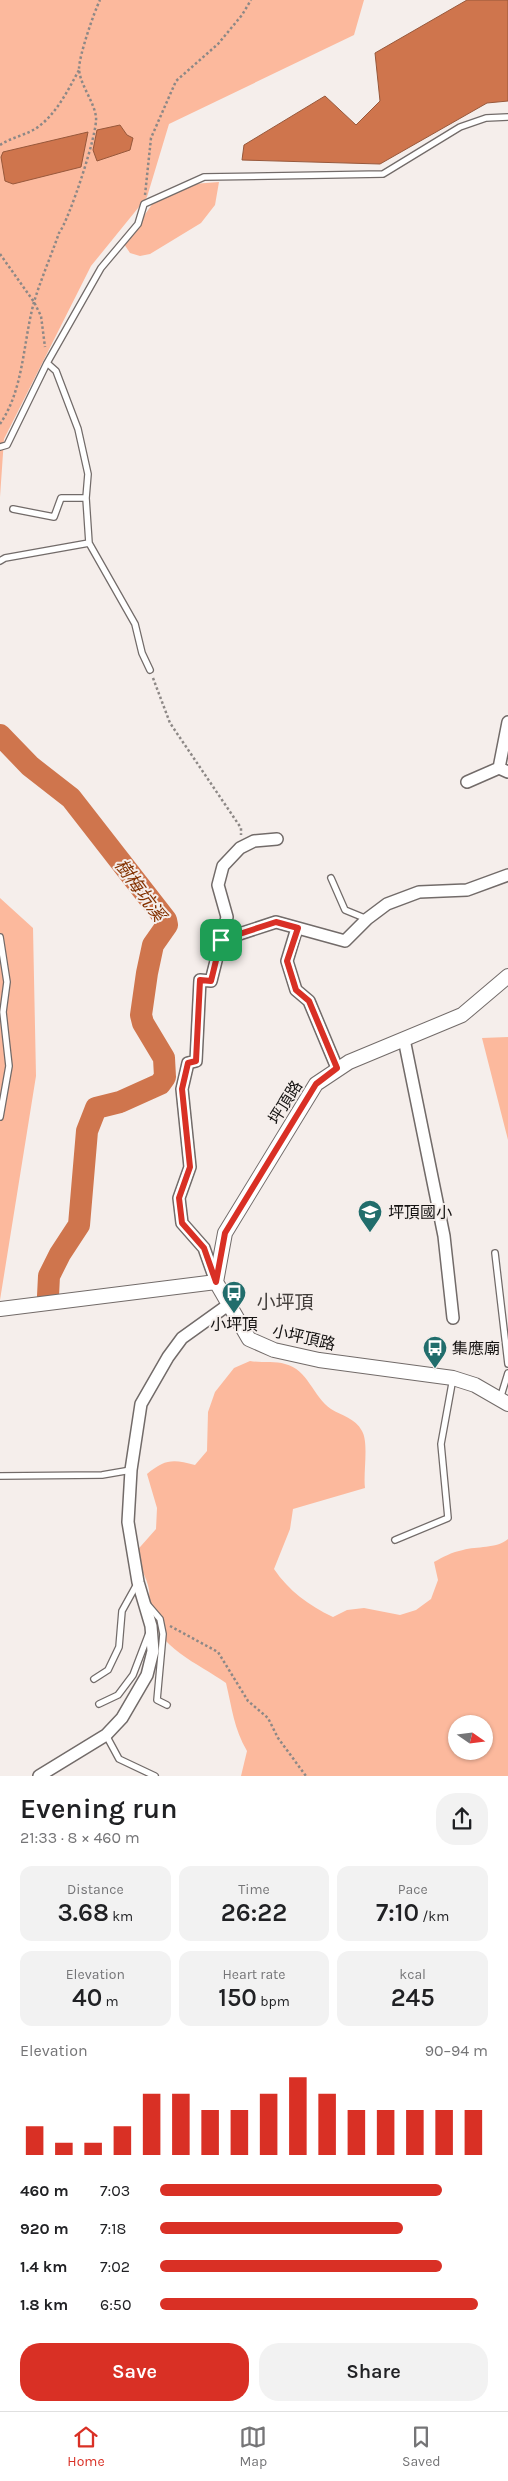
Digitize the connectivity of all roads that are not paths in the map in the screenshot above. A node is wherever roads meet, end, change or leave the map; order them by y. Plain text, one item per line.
1 (508, 116) edge
2 (47, 363) junction
3 (0, 447) edge
4 (86, 498) junction
5 (13, 509) dead end
6 (89, 543) junction
7 (0, 561) edge
8 (150, 670) road end
9 (508, 722) edge
10 (504, 770) edge
11 (466, 782) dead end
12 (277, 839) dead end
13 (508, 875) edge
14 (330, 878) dead end
15 (367, 919) junction
16 (298, 928) junction
17 (0, 937) edge
18 (221, 940) junction
19 (507, 975) edge
20 (404, 1039) junction
21 (337, 1068) junction
22 (0, 1117) edge
23 (495, 1253) dead end
24 (216, 1282) junction
25 (228, 1305) junction
26 (0, 1309) edge
27 (453, 1318) dead end
28 (508, 1364) edge
29 (508, 1373) edge
30 (453, 1378) junction
31 (504, 1401) edge
32 (131, 1470) junction
33 (0, 1476) edge
34 (395, 1540) dead end
35 (138, 1582) junction
36 (156, 1623) junction
37 (94, 1679) dead end
38 (99, 1704) dead end
39 (167, 1705) dead end
40 (106, 1735) junction
41 (39, 1776) edge
42 (155, 1776) edge

1 - 2 lane
2 - 3 lane
2 - 4 lane
4 - 5 lane
4 - 6 lane
6 - 7 lane
6 - 8 lane
9 - 10 street
10 - 11 street
12 - 18 street
13 - 15 street
14 - 15 lane
15 - 16 street
16 - 18 street
16 - 21 street
17 - 22 lane
18 - 24 street
19 - 20 street, 坪頂路
20 - 21 street, 坪頂路
20 - 27 street
21 - 24 street, 坪頂路
23 - 28 lane
24 - 25 street, 小坪頂路
24 - 26 street
25 - 30 street, 小坪頂路
25 - 32 street
29 - 31 lane
30 - 31 street, 小坪頂路
30 - 34 lane
32 - 33 lane
32 - 35 street
35 - 36 street
35 - 37 lane
36 - 38 lane
36 - 39 lane
36 - 40 street
40 - 41 street
40 - 42 lane

